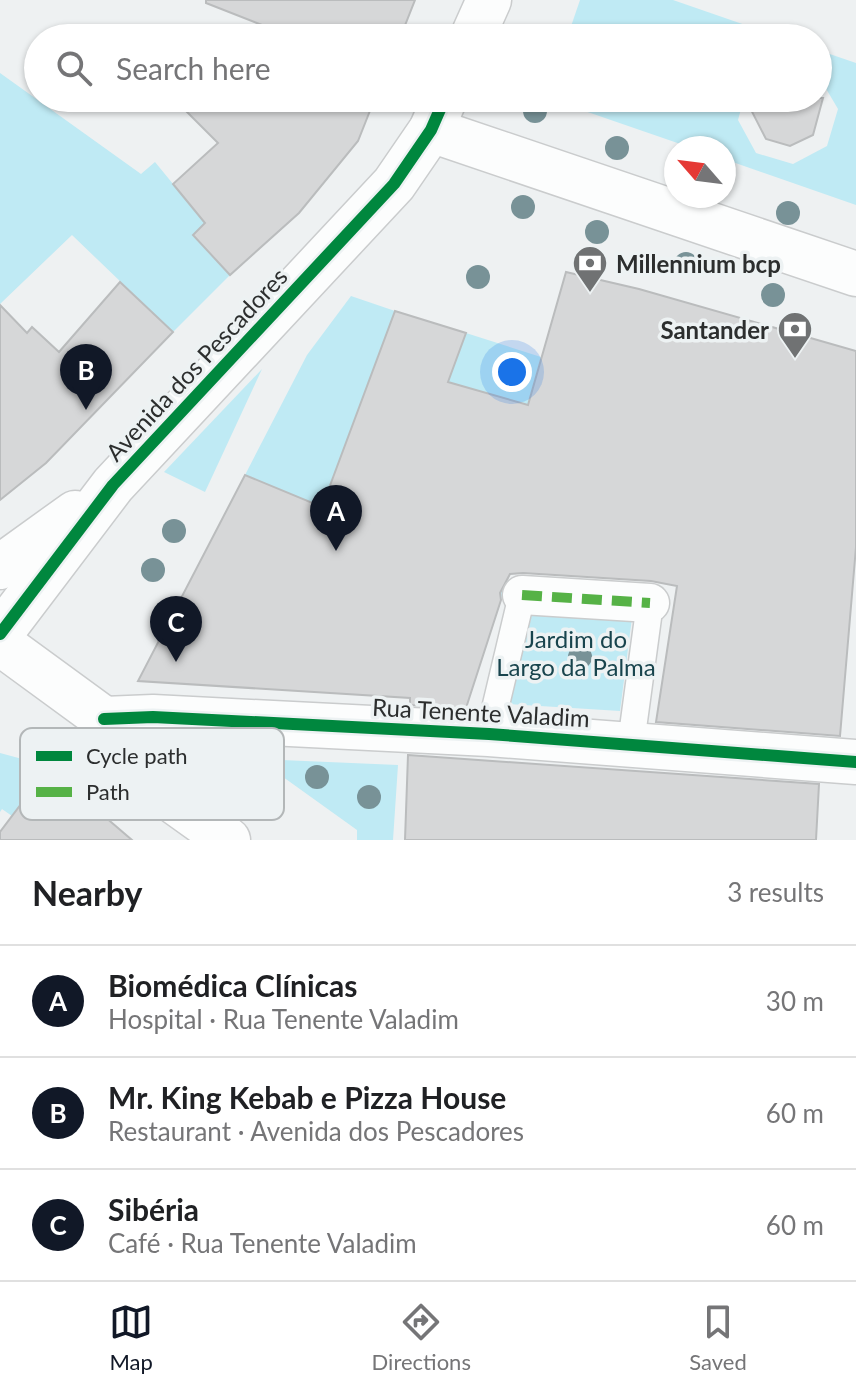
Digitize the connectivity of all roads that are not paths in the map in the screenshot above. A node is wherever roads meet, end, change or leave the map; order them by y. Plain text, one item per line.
1 (489, 0) edge
2 (478, 24) edge
3 (438, 114) edge
4 (856, 274) edge
5 (113, 485) junction
6 (0, 567) edge
7 (522, 595) joint
8 (650, 603) joint
9 (0, 634) edge
10 (0, 643) edge
11 (104, 719) junction
12 (110, 728) edge
13 (489, 734) junction
14 (631, 743) junction
15 (856, 762) edge
16 (200, 820) edge
17 (228, 840) edge

1 - 2 street
3 - 4 street
3 - 5 street, Avenida dos Pescadores
5 - 6 street, Avenida dos Pescadores
5 - 9 street, Avenida dos Pescadores
7 - 8 street
7 - 13 lane
8 - 14 lane
10 - 11 street
11 - 12 street
11 - 13 street, Rua Tenente Valadim
13 - 14 street, Rua Tenente Valadim
14 - 15 street, Rua Tenente Valadim
16 - 17 street

